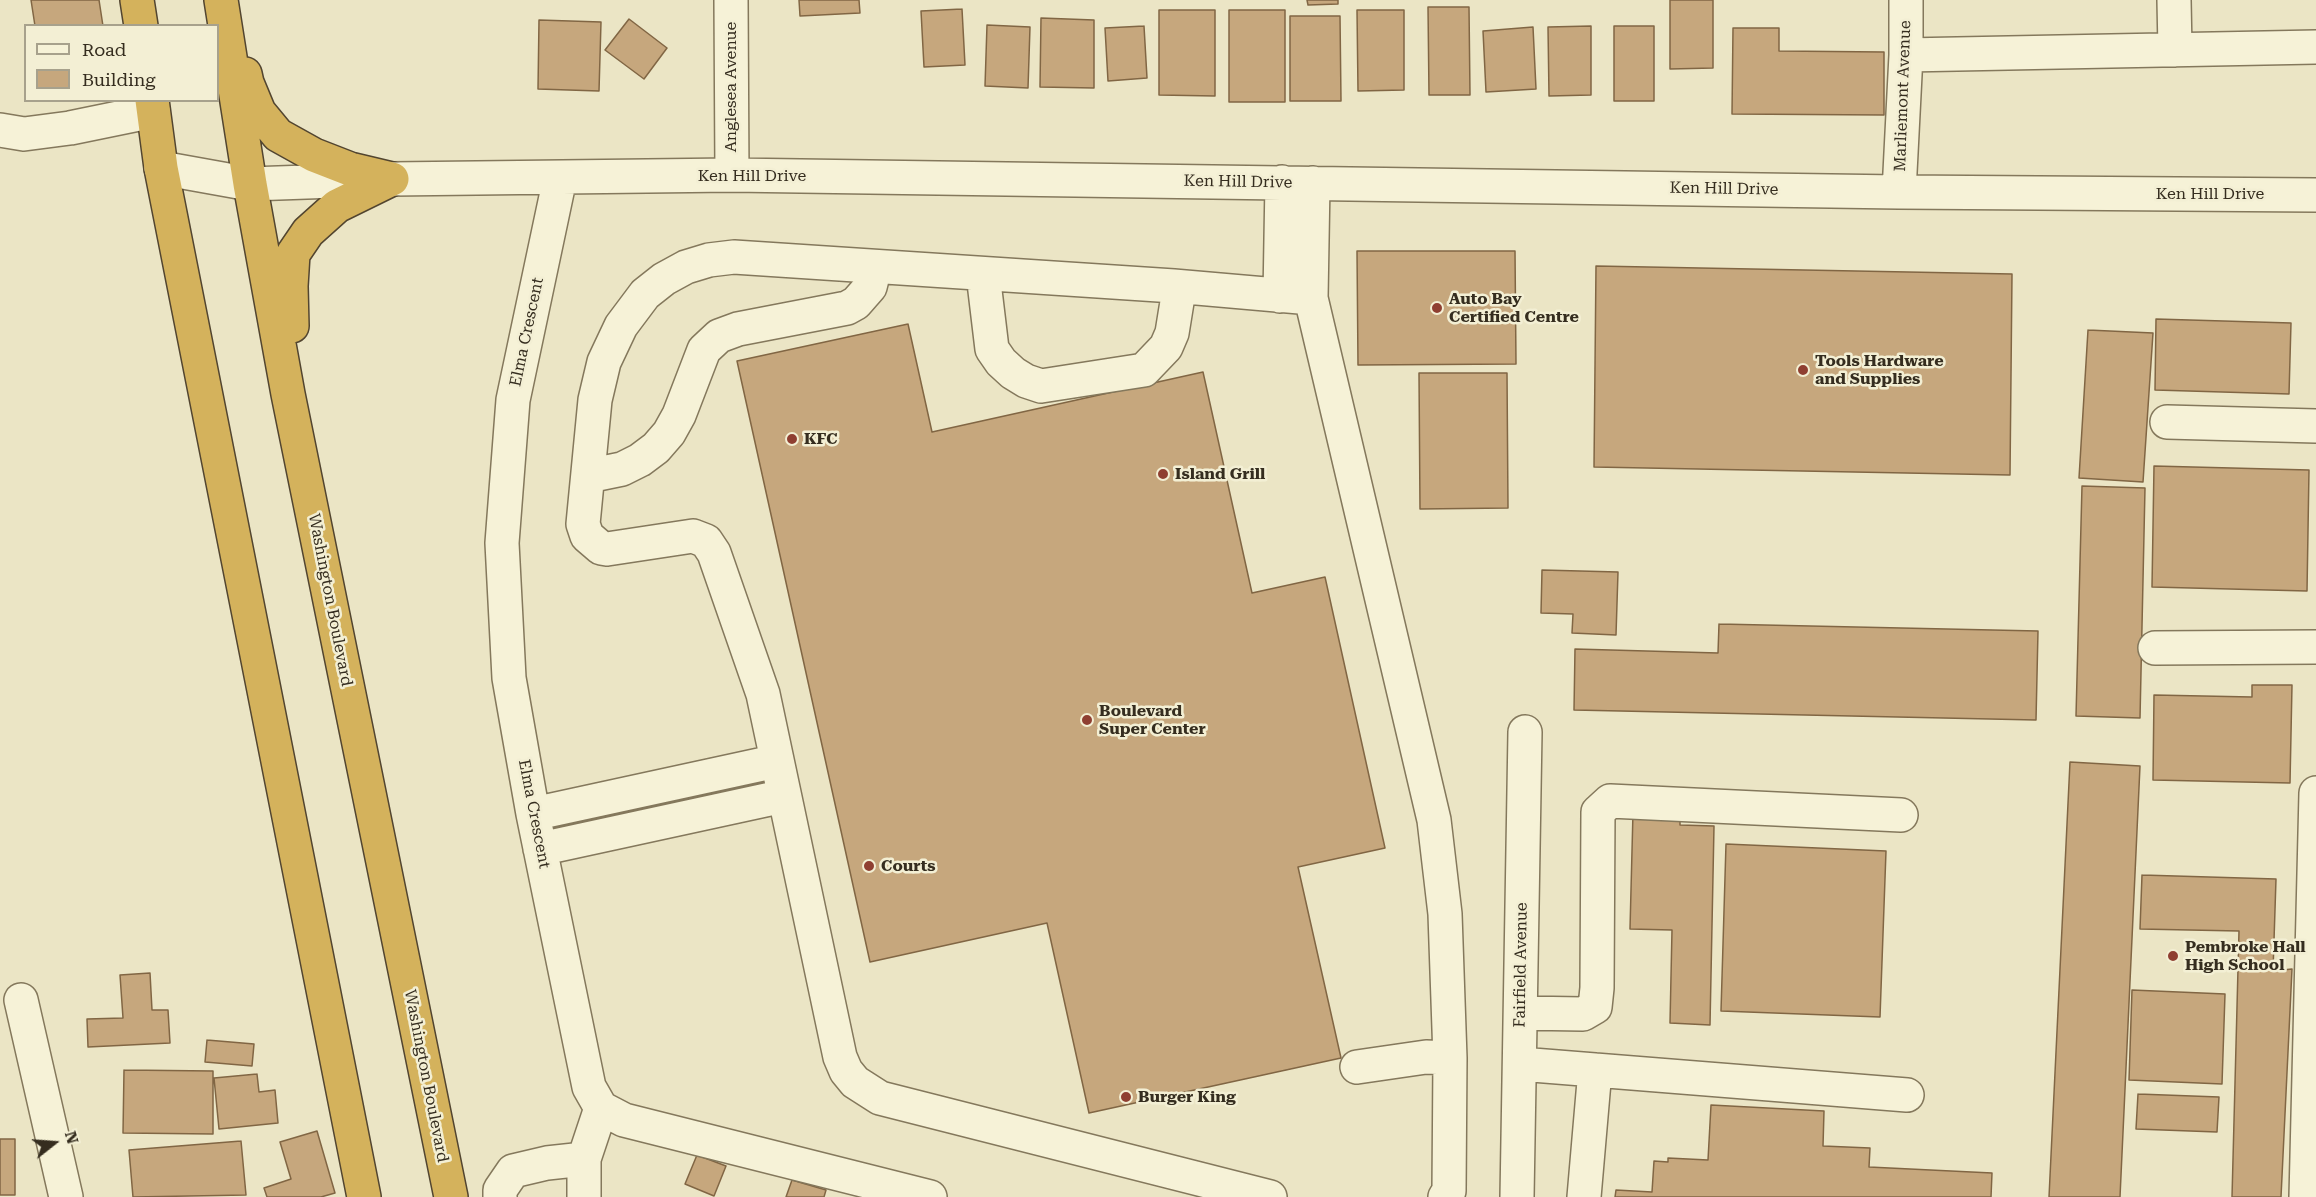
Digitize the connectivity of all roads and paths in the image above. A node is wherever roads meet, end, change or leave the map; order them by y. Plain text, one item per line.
1 (137, 0) edge
2 (221, 0) edge
3 (229, 0) edge
4 (731, 0) edge
5 (1906, 0) edge
6 (2174, 0) edge
7 (141, 24) edge
8 (2316, 47) edge
9 (2175, 50) junction
10 (1906, 55) junction
11 (152, 106) edge
12 (0, 130) edge
13 (161, 168) junction
14 (732, 174) junction
15 (560, 178) junction
16 (392, 179) junction
17 (1297, 183) junction
18 (250, 184) junction
19 (1899, 192) junction
20 (2316, 195) edge
21 (875, 267) junction
22 (982, 274) junction
23 (1174, 286) junction
24 (1296, 297) junction
25 (288, 394) junction
26 (2167, 422) dead end
27 (2316, 426) edge
28 (588, 476) junction
29 (2316, 647) edge
30 (2155, 648) dead end
31 (1525, 732) dead end
32 (777, 761) junction
33 (2316, 793) edge
34 (784, 796) junction
35 (534, 814) junction
36 (1900, 814) dead end
37 (540, 849) junction
38 (21, 1000) dead end
39 (1521, 1014) junction
40 (1449, 1058) junction
41 (1520, 1064) junction
42 (1357, 1067) dead end
43 (1596, 1070) junction
44 (1907, 1095) dead end
45 (601, 1108) junction
46 (584, 1159) junction
47 (66, 1197) edge
48 (364, 1197) edge
49 (451, 1197) edge
50 (500, 1197) edge
51 (584, 1197) edge
52 (930, 1197) edge
53 (1270, 1197) edge
54 (1445, 1197) edge
55 (1517, 1197) edge
56 (1584, 1197) edge
57 (2306, 1197) edge

1 - 7 highway
2 - 18 highway, Washington Boulevard
3 - 16 highway
4 - 14 street, Anglesea Avenue
5 - 10 street, Marliemont Avenue
6 - 9 street
8 - 9 street
9 - 10 street
10 - 19 street, Marliemont Avenue
11 - 12 street
11 - 13 highway
13 - 18 street, Ken Hill Drive
13 - 48 highway
14 - 15 street, Ken Hill Drive
14 - 17 street, Ken Hill Drive
15 - 16 street, Ken Hill Drive
15 - 35 street, Elma Crescent
16 - 18 street, Ken Hill Drive
16 - 25 highway
17 - 19 street, Ken Hill Drive
17 - 24 street
18 - 25 highway, Washington Boulevard
19 - 20 street, Ken Hill Drive
21 - 22 street
21 - 28 street
21 - 28 street
22 - 23 street
22 - 23 street
23 - 24 street
24 - 40 street
25 - 49 highway, Washington Boulevard
26 - 27 street
28 - 32 street
29 - 30 street
31 - 39 street, Fairfield Avenue
32 - 34 street
32 - 35 street
33 - 57 street
34 - 37 street
34 - 53 street
35 - 37 street, Elma Crescent
36 - 39 street
37 - 45 street, Elma Crescent
38 - 47 street
39 - 41 street, Fairfield Avenue
40 - 42 street
40 - 54 street
41 - 43 street
41 - 55 street, Fairfield Avenue
43 - 44 street
43 - 56 street
45 - 46 street
45 - 52 street
46 - 50 street
46 - 51 street

